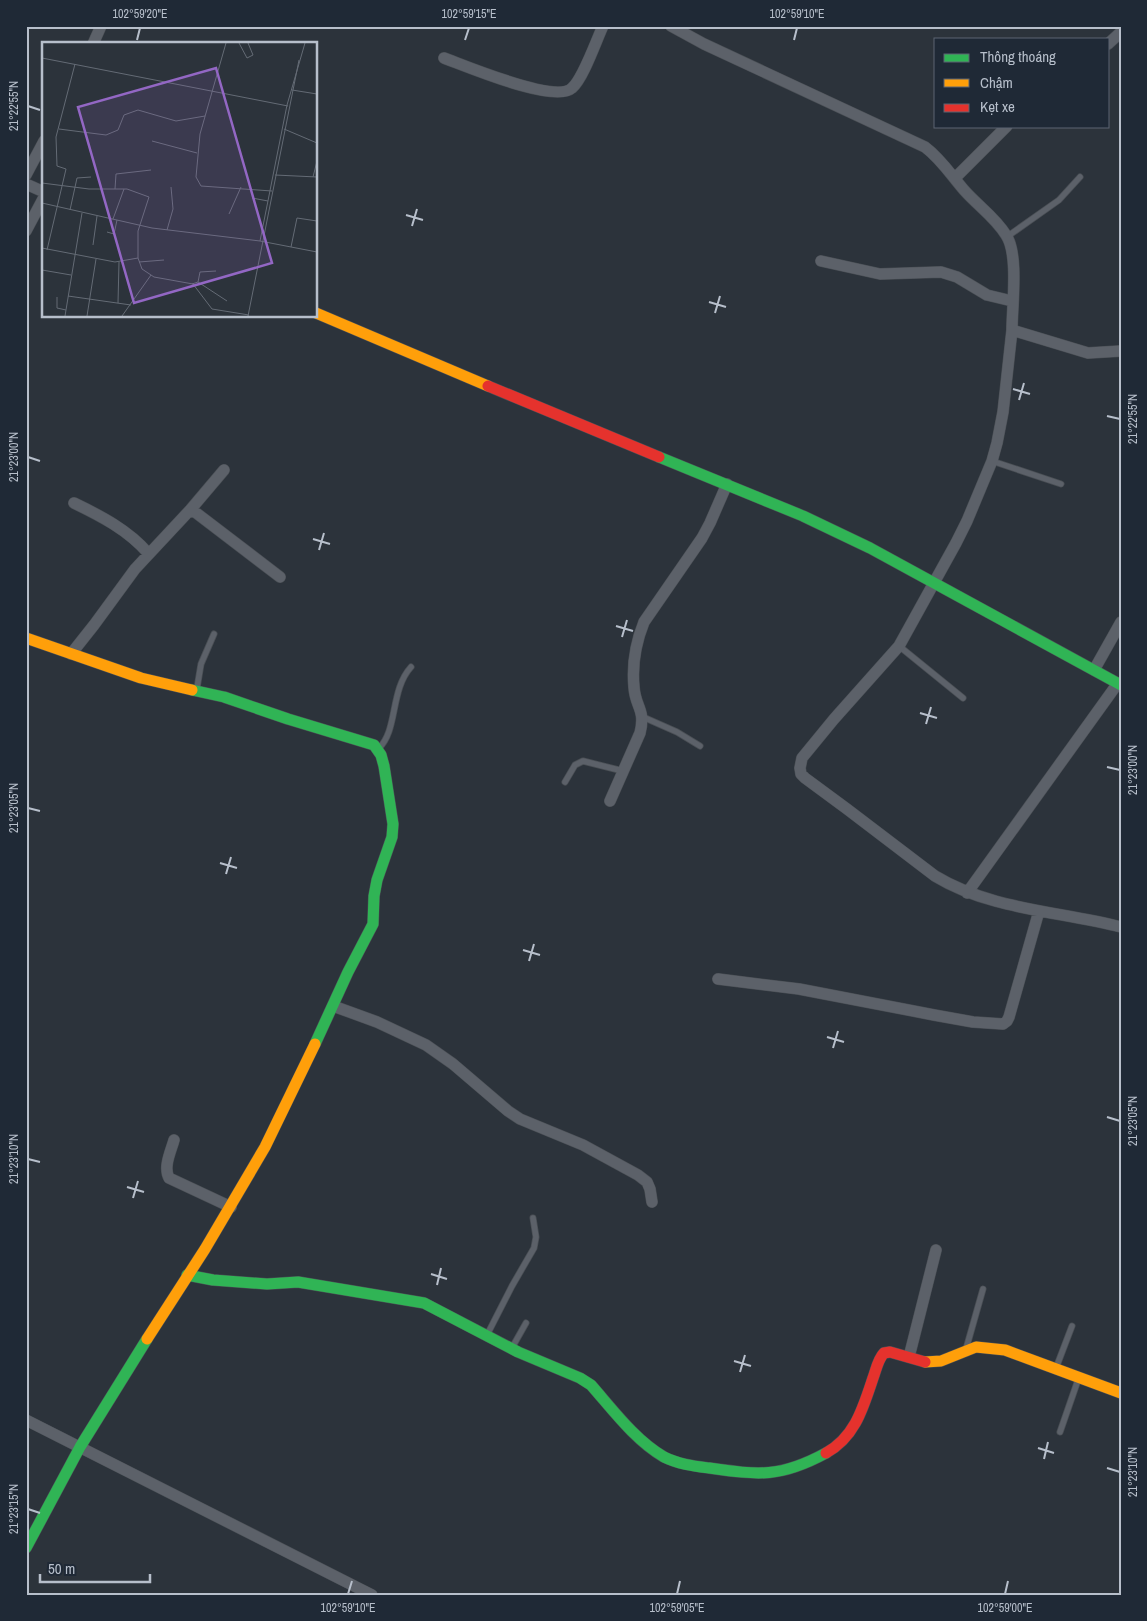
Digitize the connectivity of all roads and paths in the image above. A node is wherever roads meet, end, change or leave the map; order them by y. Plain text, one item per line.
1 (102, 26) edge
2 (603, 26) edge
3 (671, 26) edge
4 (1121, 32) edge
5 (94, 42) edge
6 (1110, 42) edge
7 (444, 58) dead end
8 (1005, 128) edge
9 (42, 151) edge
10 (1080, 177) dead end
11 (954, 178) junction
12 (35, 187) edge
13 (26, 231) edge
14 (1008, 236) junction
15 (821, 261) dead end
16 (1012, 301) junction
17 (318, 315) edge
18 (1012, 330) junction
19 (1121, 351) edge
20 (992, 461) junction
21 (224, 470) dead end
22 (727, 484) junction
23 (1061, 484) dead end
24 (74, 503) dead end
25 (191, 509) junction
26 (148, 553) junction
27 (280, 577) dead end
28 (933, 584) junction
29 (1121, 622) edge
30 (214, 634) dead end
31 (26, 638) edge
32 (899, 646) junction
33 (71, 654) junction
34 (411, 667) dead end
35 (1094, 670) junction
36 (1119, 684) edge
37 (196, 690) junction
38 (963, 698) dead end
39 (643, 717) junction
40 (700, 746) dead end
41 (378, 750) junction
42 (623, 771) junction
43 (565, 782) dead end
44 (610, 801) dead end
45 (967, 893) junction
46 (1039, 911) junction
47 (1121, 927) edge
48 (718, 979) dead end
49 (333, 1006) junction
50 (174, 1140) dead end
51 (652, 1202) dead end
52 (231, 1207) junction
53 (533, 1218) dead end
54 (936, 1250) dead end
55 (188, 1275) junction
56 (983, 1289) dead end
57 (526, 1324) dead end
58 (1072, 1326) dead end
59 (487, 1335) junction
60 (512, 1348) junction
61 (966, 1350) junction
62 (909, 1357) junction
63 (1056, 1368) junction
64 (1079, 1377) junction
65 (1121, 1393) edge
66 (26, 1420) edge
67 (1060, 1432) dead end
68 (80, 1447) junction
69 (26, 1548) edge
70 (372, 1595) edge

1 - 5 street
2 - 7 street
3 - 11 street
4 - 6 street
8 - 11 street
9 - 12 street
10 - 14 lane
11 - 14 street
12 - 13 street
14 - 16 street
15 - 16 street
16 - 18 street
17 - 22 street
18 - 19 street
18 - 20 street
20 - 23 lane
20 - 28 street
21 - 25 street
22 - 28 street
22 - 39 street
24 - 26 street
25 - 26 street
25 - 27 street
26 - 33 street
28 - 32 street
28 - 35 street
29 - 35 street
30 - 37 lane
31 - 33 street
32 - 38 lane
32 - 45 street
33 - 37 street
34 - 41 lane
35 - 36 street
36 - 45 street
37 - 41 street
39 - 40 lane
39 - 42 street
41 - 49 street
42 - 43 lane
42 - 44 street
45 - 46 street
46 - 47 street
46 - 48 street
49 - 51 street
49 - 52 street
50 - 52 street
52 - 55 street
53 - 59 lane
54 - 62 street
55 - 59 street
55 - 68 street
56 - 61 lane
57 - 60 lane
58 - 63 lane
59 - 60 street
60 - 62 street
61 - 62 street
61 - 63 street
63 - 64 street
64 - 65 street
64 - 67 lane
66 - 68 street
68 - 69 street
68 - 70 street

